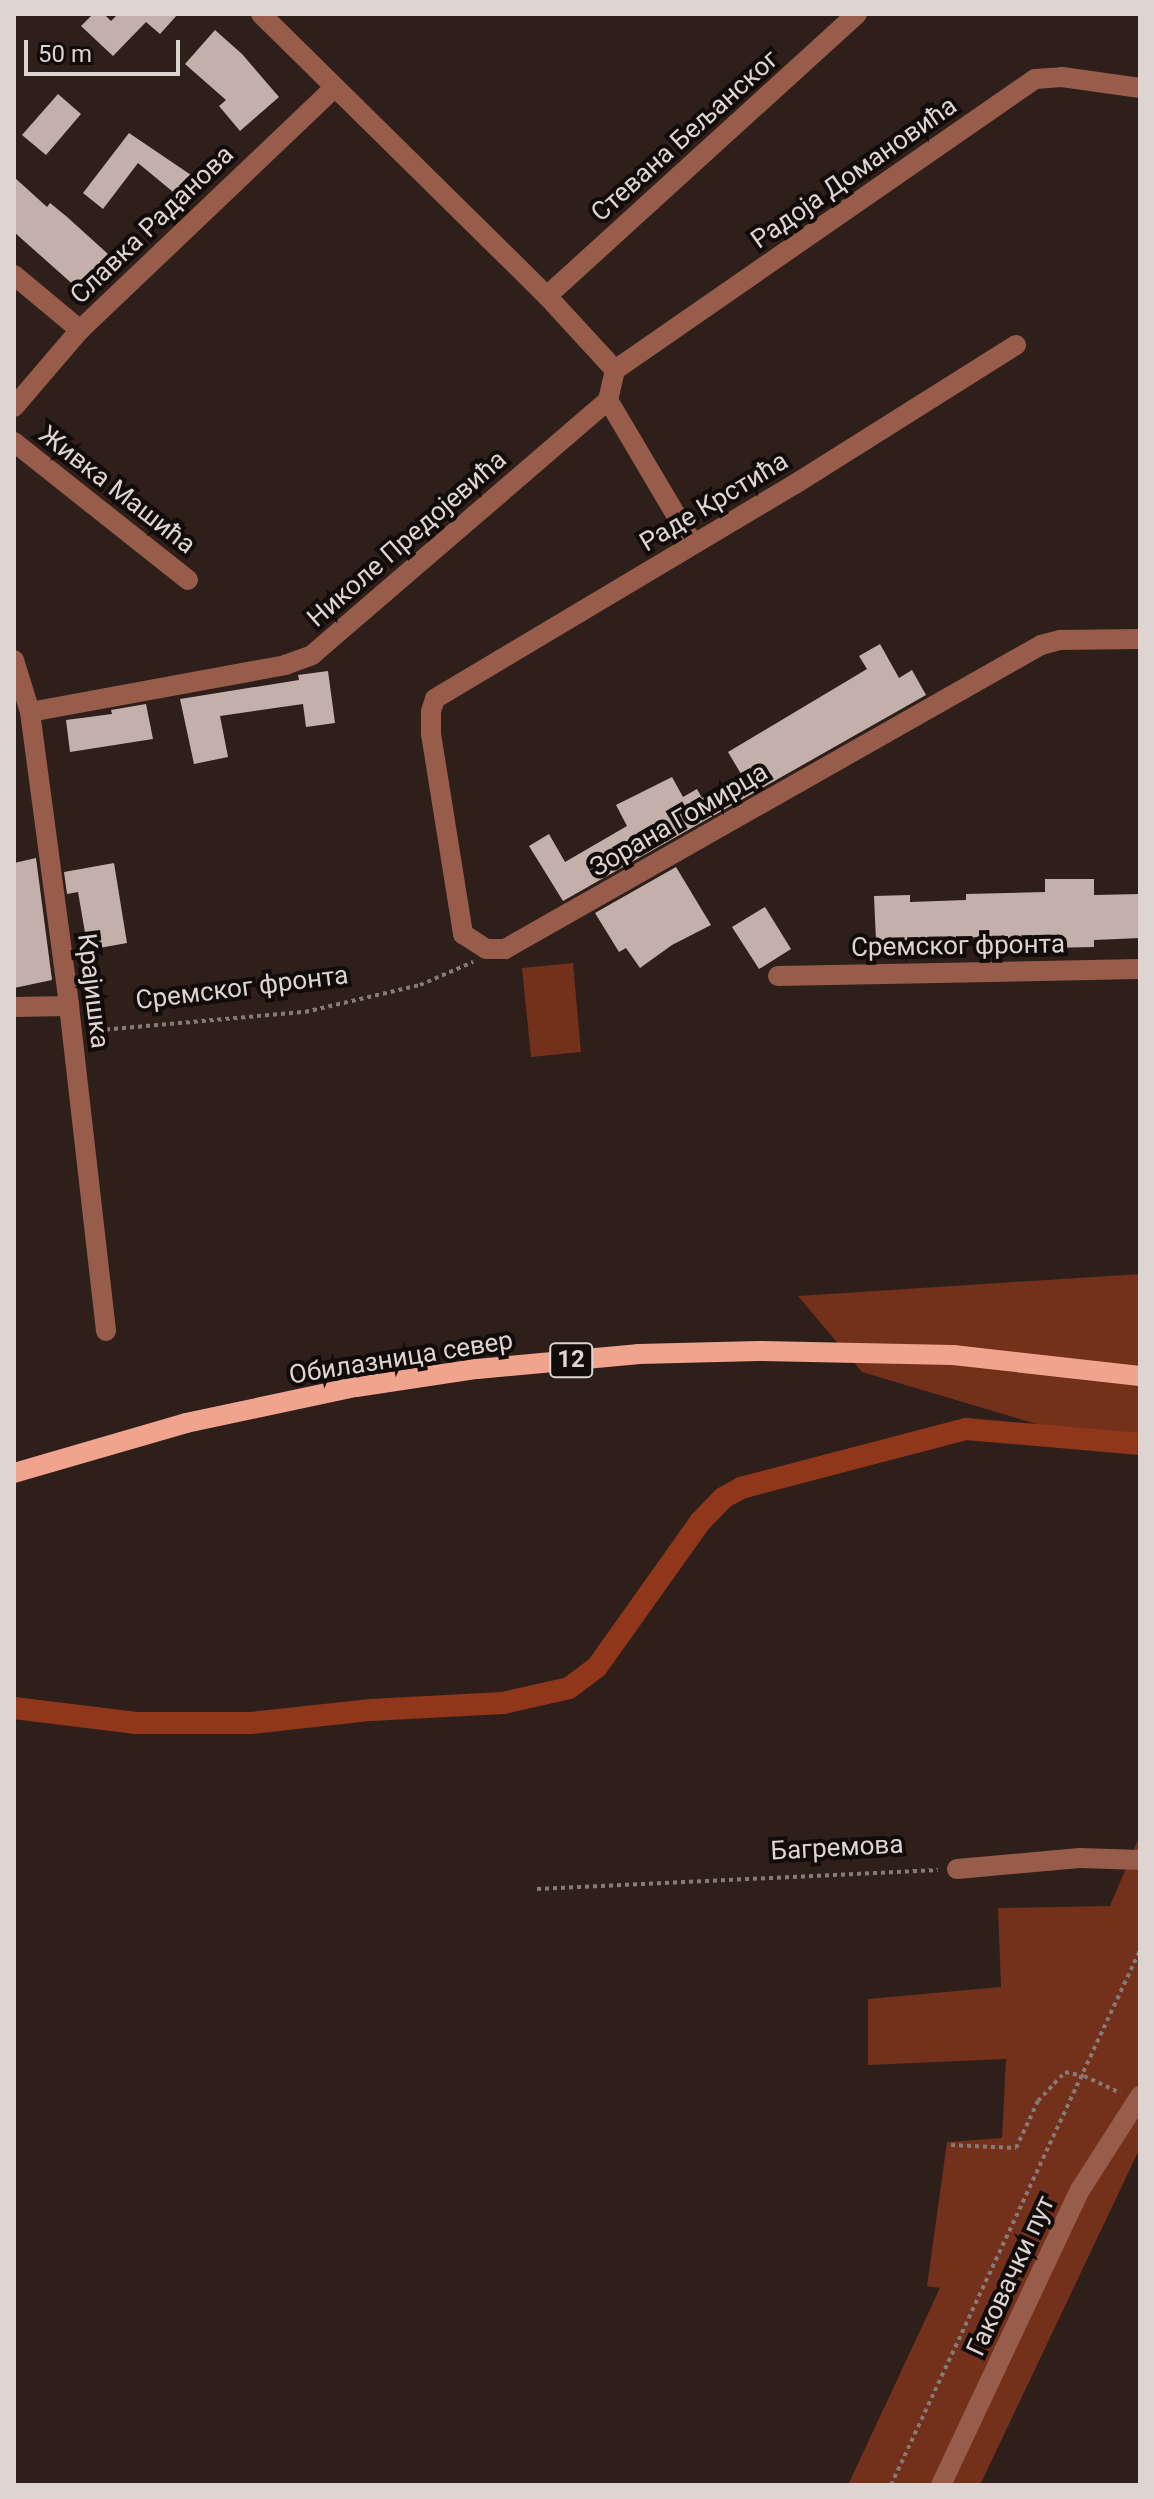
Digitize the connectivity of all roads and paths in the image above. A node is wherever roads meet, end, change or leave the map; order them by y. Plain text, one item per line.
1 (261, 14) edge
2 (857, 14) edge
3 (1140, 88) edge
4 (333, 89) junction
5 (14, 275) edge
6 (547, 296) junction
7 (80, 330) junction
8 (1016, 345) dead end
9 (615, 370) junction
10 (608, 400) junction
11 (14, 407) edge
12 (14, 442) edge
13 (693, 544) junction
14 (188, 580) dead end
15 (1140, 639) edge
16 (14, 660) edge
17 (30, 712) junction
18 (505, 949) junction
19 (1140, 969) edge
20 (778, 976) dead end
21 (69, 1006) junction
22 (14, 1007) edge
23 (72, 1032) junction
24 (106, 1331) dead end
25 (1140, 1376) edge
26 (14, 1473) edge
27 (1140, 1860) edge
28 (957, 1869) joint
29 (537, 1889) dead end
30 (1140, 1950) edge
31 (1084, 2076) junction
32 (1138, 2098) edge
33 (951, 2145) dead end
34 (891, 2485) edge
35 (941, 2485) edge

1 - 4 street
2 - 6 street, Стевана Бељанског
3 - 9 street, Радоја Домановића
4 - 6 street
4 - 7 street, Славка Раданова
5 - 7 street
6 - 9 street
7 - 11 street, Славка Раданова
8 - 13 street, Раде Крстића
9 - 10 street
10 - 13 street
10 - 17 street, Николе Предојевића
12 - 14 street, Живка Машића
13 - 18 street, Раде Крстића
15 - 18 street, Зорана Гомирца
16 - 17 street, Крајишка
17 - 21 street, Крајишка
18 - 23 path, Сремског фронта
19 - 20 street, Сремског фронта
21 - 22 street
21 - 23 street, Крајишка
23 - 24 street, Крајишка
25 - 26 main road, Обилазница север / 12
27 - 28 street
28 - 29 path, Багремова
30 - 31 path
31 - 32 path
31 - 33 path
31 - 34 path
32 - 35 street, Гаковачки пут

